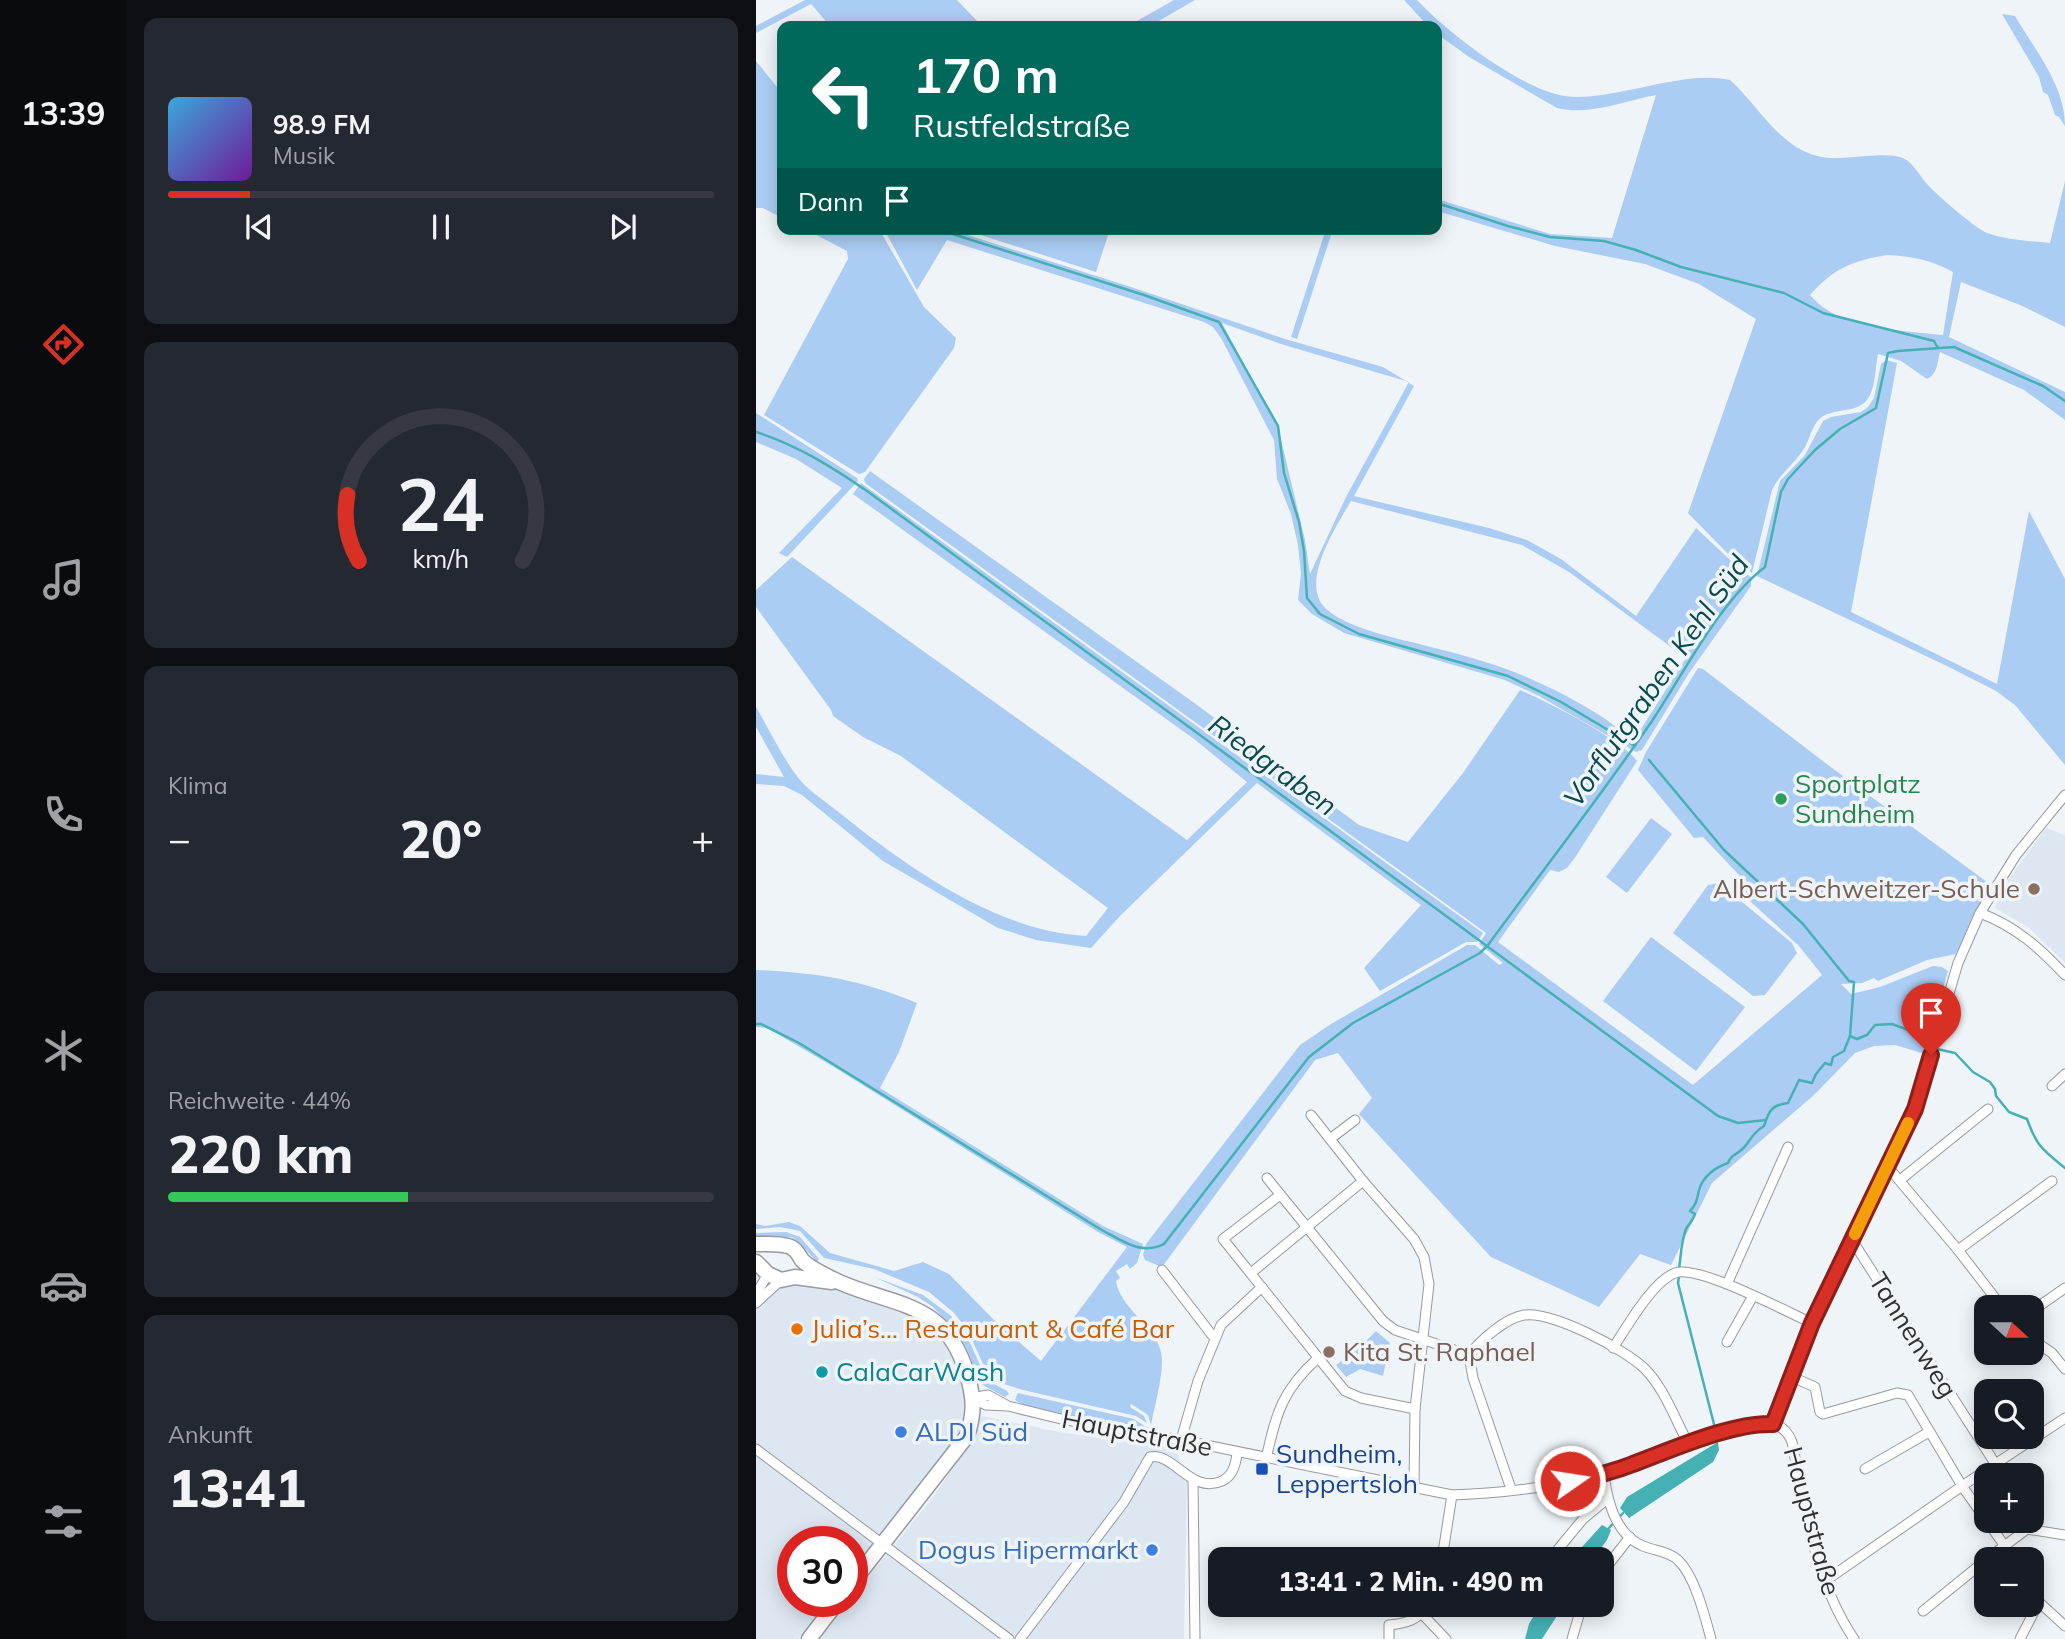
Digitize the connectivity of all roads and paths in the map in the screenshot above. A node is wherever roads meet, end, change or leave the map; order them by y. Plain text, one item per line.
1 (2065, 795) edge
2 (1980, 913) junction
3 (2065, 975) edge
4 (2065, 1074) edge
5 (2052, 1086) dead end
6 (1988, 1109) dead end
7 (1311, 1115) dead end
8 (1355, 1120) dead end
9 (1330, 1139) junction
10 (1788, 1147) dead end
11 (1888, 1167) junction
12 (1267, 1178) dead end
13 (1900, 1180) junction
14 (1363, 1181) junction
15 (2052, 1181) dead end
16 (1280, 1195) junction
17 (1308, 1227) junction
18 (1852, 1240) junction
19 (756, 1244) edge
20 (773, 1245) junction
21 (1958, 1250) junction
22 (803, 1261) junction
23 (1162, 1270) dead end
24 (772, 1272) edge
25 (1251, 1273) junction
26 (841, 1283) junction
27 (1727, 1284) junction
28 (1262, 1287) junction
29 (2065, 1288) edge
30 (756, 1294) edge
31 (1993, 1295) edge
32 (1753, 1296) junction
33 (756, 1303) edge
34 (2044, 1303) edge
35 (1812, 1323) junction
36 (1215, 1339) junction
37 (1422, 1339) junction
38 (1727, 1342) dead end
39 (2044, 1347) edge
40 (1613, 1348) junction
41 (1469, 1355) junction
42 (1318, 1358) junction
43 (2065, 1369) edge
44 (1792, 1377) junction
45 (971, 1398) junction
46 (1415, 1409) junction
47 (2065, 1418) edge
48 (1773, 1424) junction
49 (1929, 1432) junction
50 (1181, 1440) junction
51 (1688, 1443) junction
52 (756, 1449) edge
53 (1237, 1453) junction
54 (1266, 1459) junction
55 (1995, 1463) edge
56 (1999, 1463) edge
57 (1865, 1469) dead end
58 (1604, 1474) junction
59 (1974, 1479) edge
60 (1193, 1480) junction
61 (1962, 1486) junction
62 (1414, 1487) junction
63 (1511, 1489) junction
64 (1452, 1495) junction
65 (1607, 1499) junction
66 (1974, 1502) edge
67 (1996, 1533) edge
68 (2065, 1535) edge
69 (1630, 1537) junction
70 (883, 1544) junction
71 (2004, 1545) junction
72 (1444, 1547) edge
73 (1559, 1547) edge
74 (2002, 1547) edge
75 (1614, 1557) edge
76 (868, 1563) edge
77 (1974, 1570) edge
78 (1825, 1581) junction
79 (2044, 1607) edge
80 (1923, 1611) dead end
81 (826, 1617) edge
82 (1418, 1617) edge
83 (1425, 1617) edge
84 (1578, 1617) edge
85 (2031, 1617) edge
86 (2065, 1626) edge
87 (809, 1639) edge
88 (1009, 1639) edge
89 (1020, 1639) edge
90 (1195, 1639) edge
91 (1389, 1639) edge
92 (1446, 1639) edge
93 (1572, 1639) edge
94 (1712, 1639) edge
95 (1854, 1639) edge
96 (2020, 1639) edge

1 - 2 street
2 - 3 street
2 - 11 street
4 - 5 street
6 - 13 street
7 - 9 street
8 - 9 street
9 - 14 street
10 - 27 street
11 - 13 street
11 - 18 street
12 - 16 street
13 - 21 street
14 - 17 street
14 - 37 street
15 - 21 street
16 - 17 street
16 - 25 street
17 - 25 street
17 - 37 street
18 - 35 street
18 - 55 street, Tannenweg
19 - 20 main road
20 - 22 main road
20 - 24 main road
21 - 31 street
22 - 24 main road
22 - 26 main road
23 - 36 street
24 - 26 main road
24 - 30 street
24 - 33 street
25 - 28 street
26 - 45 main road
27 - 32 street
27 - 40 street
28 - 36 street
28 - 42 street
29 - 34 street
32 - 35 street
32 - 38 street
35 - 44 street
36 - 50 street
37 - 41 street
37 - 46 street
39 - 43 street
40 - 41 street
40 - 51 street
41 - 63 street
42 - 46 street
42 - 54 street
44 - 48 street
44 - 49 street
45 - 50 street, Hauptstraße
45 - 70 main road
46 - 62 street
47 - 56 street
48 - 51 street, Hauptstraße
48 - 78 street, Hauptstraße
49 - 57 street
49 - 61 street
50 - 53 street, Hauptstraße
51 - 58 street, Hauptstraße
52 - 70 street
53 - 54 street, Hauptstraße
53 - 60 street
54 - 62 street, Hauptstraße
58 - 63 street, Hauptstraße
58 - 65 street
59 - 61 street
60 - 89 street
60 - 90 street
61 - 66 street
61 - 78 street
62 - 64 street, Hauptstraße
63 - 64 street, Hauptstraße
64 - 72 street
65 - 69 street
65 - 73 street
67 - 71 street
68 - 71 street
69 - 75 street
69 - 94 street
70 - 76 main road
70 - 88 street
71 - 74 street
77 - 80 street
78 - 95 street, Hauptstraße
79 - 86 street
81 - 87 main road
82 - 91 street
83 - 92 street
84 - 93 street
85 - 96 street

